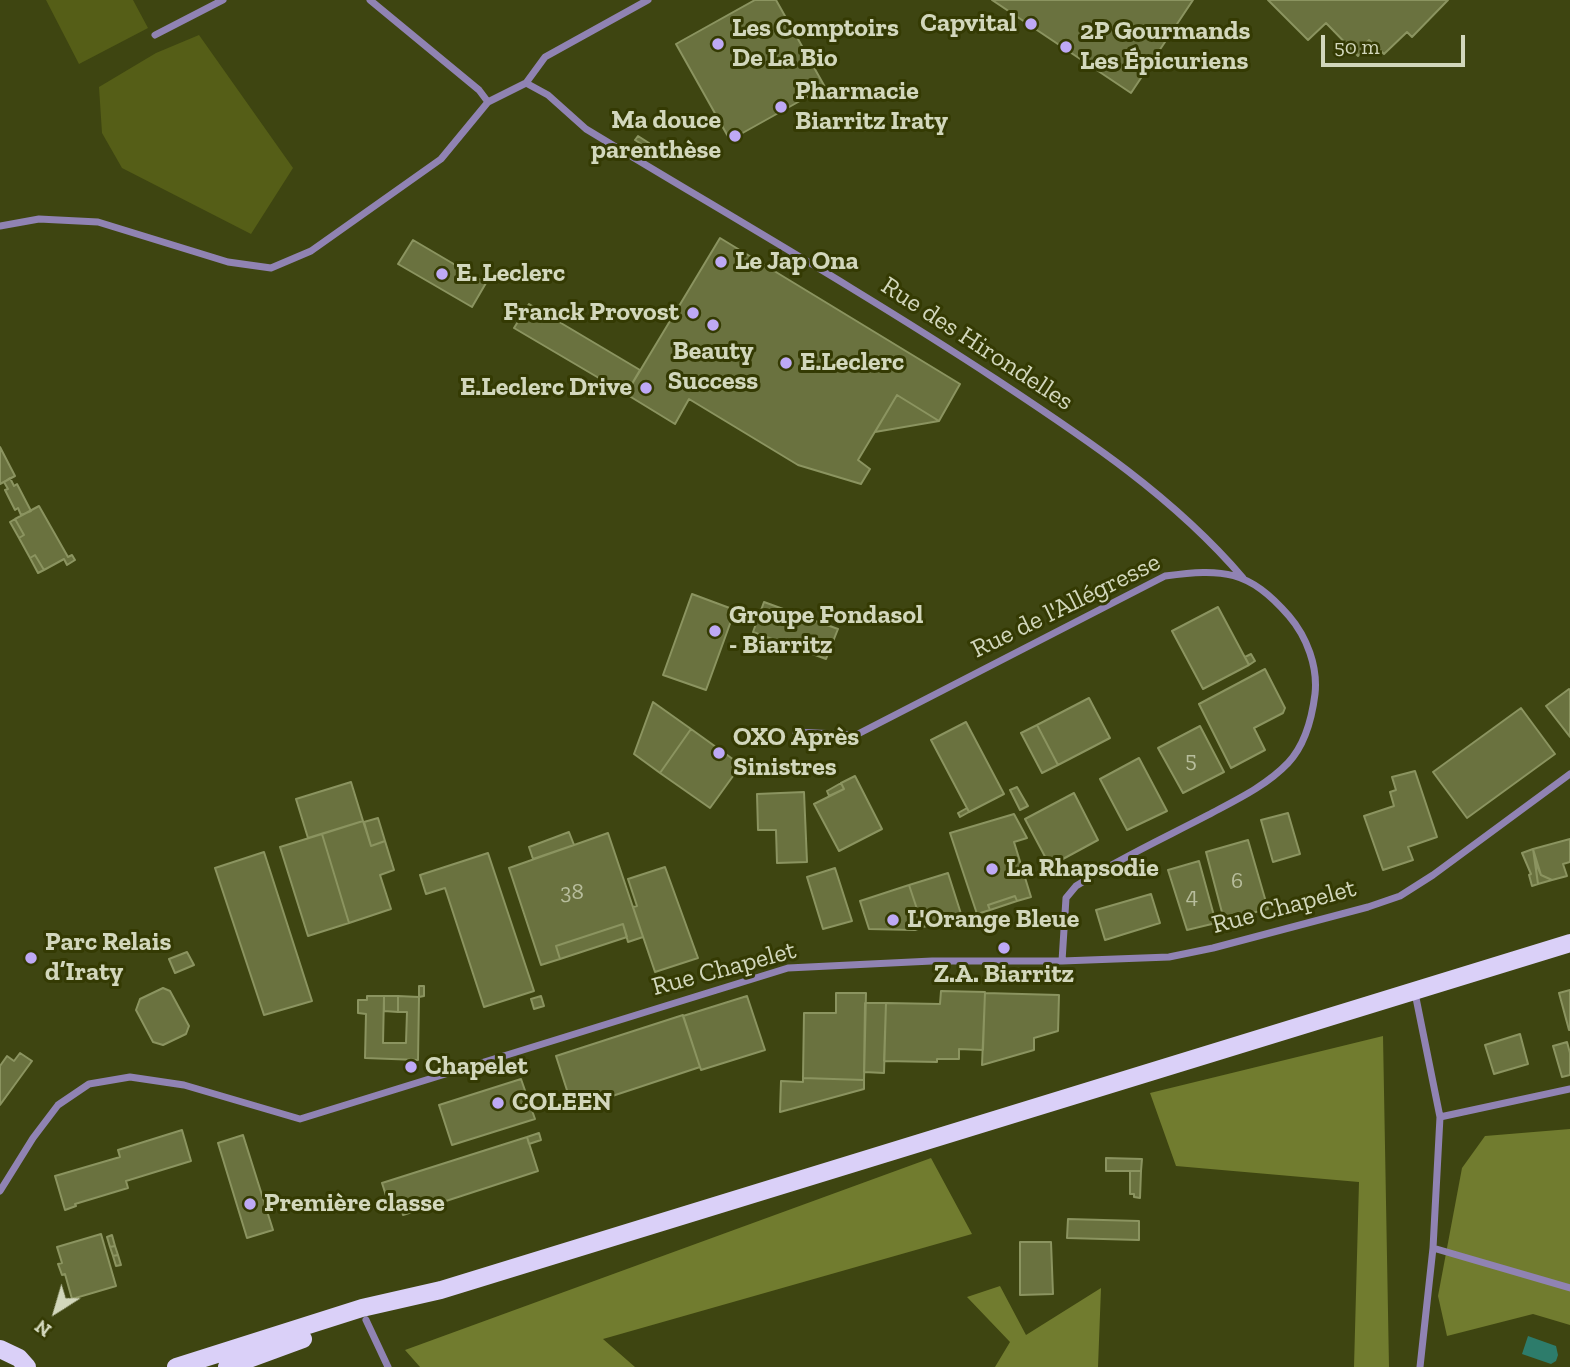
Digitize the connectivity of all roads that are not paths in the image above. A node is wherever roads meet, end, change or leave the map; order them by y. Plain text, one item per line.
1 (223, 0) edge
2 (370, 0) edge
3 (648, 0) edge
4 (155, 35) dead end
5 (526, 83) junction
6 (488, 102) junction
7 (0, 226) edge
8 (1244, 578) junction
9 (796, 732) dead end
10 (1570, 774) edge
11 (1570, 932) edge
12 (1570, 943) edge
13 (1570, 951) edge
14 (1534, 953) junction
15 (1062, 961) junction
16 (1414, 990) junction
17 (1570, 1089) edge
18 (1440, 1117) junction
19 (0, 1191) edge
20 (1433, 1248) junction
21 (1570, 1288) edge
22 (441, 1290) junction
23 (366, 1320) junction
24 (0, 1349) edge
25 (27, 1367) edge
26 (176, 1367) edge
27 (228, 1367) edge
28 (388, 1367) edge
29 (1420, 1367) edge

1 - 4 street
2 - 6 street
3 - 5 street
5 - 6 street
5 - 8 street, Rue des Hirondelles
6 - 7 street
8 - 9 street, Rue de l'Allégresse
8 - 15 street, Rue de l'Allégresse
10 - 15 street, Rue Chapelet
11 - 14 main road
12 - 14 main road
13 - 14 main road
14 - 16 main road
15 - 19 street, Rue Chapelet
16 - 18 street
16 - 22 main road
17 - 18 street
18 - 20 street
20 - 21 street
20 - 29 street
22 - 23 main road
22 - 26 main road
23 - 27 main road
23 - 28 street
24 - 25 main road

